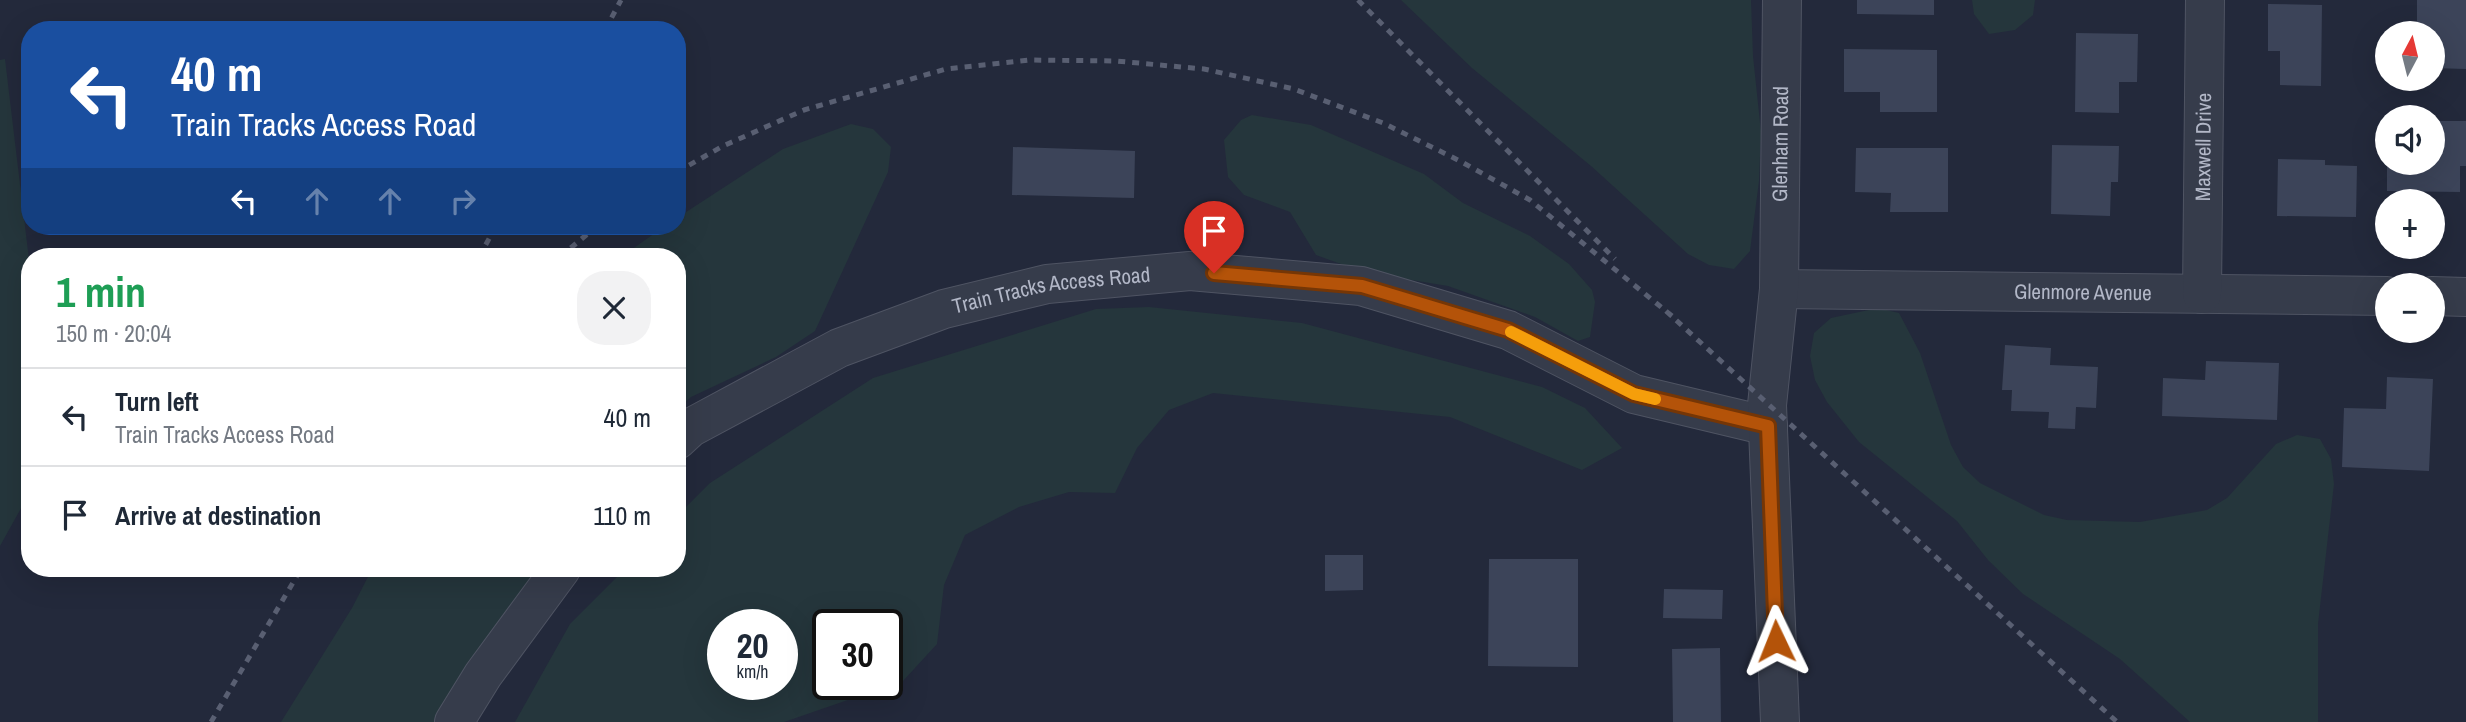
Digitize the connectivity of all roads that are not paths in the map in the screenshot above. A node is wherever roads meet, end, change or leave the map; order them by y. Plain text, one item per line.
1 (1782, 0) edge
2 (2205, 0) edge
3 (1779, 289) junction
4 (2202, 294) junction
5 (2375, 296) edge
6 (2445, 296) edge
7 (2466, 297) edge
8 (1768, 415) junction
9 (686, 432) edge
10 (555, 577) edge
11 (454, 722) edge
12 (1780, 722) edge

1 - 3 street, Glenham Road
2 - 4 street, Maxwell Drive
3 - 4 street, Glenmore Avenue
3 - 8 street, Glenham Road
4 - 5 street, Glenmore Avenue
6 - 7 street
8 - 9 street, Train Tracks Access Road
8 - 12 street
10 - 11 street

